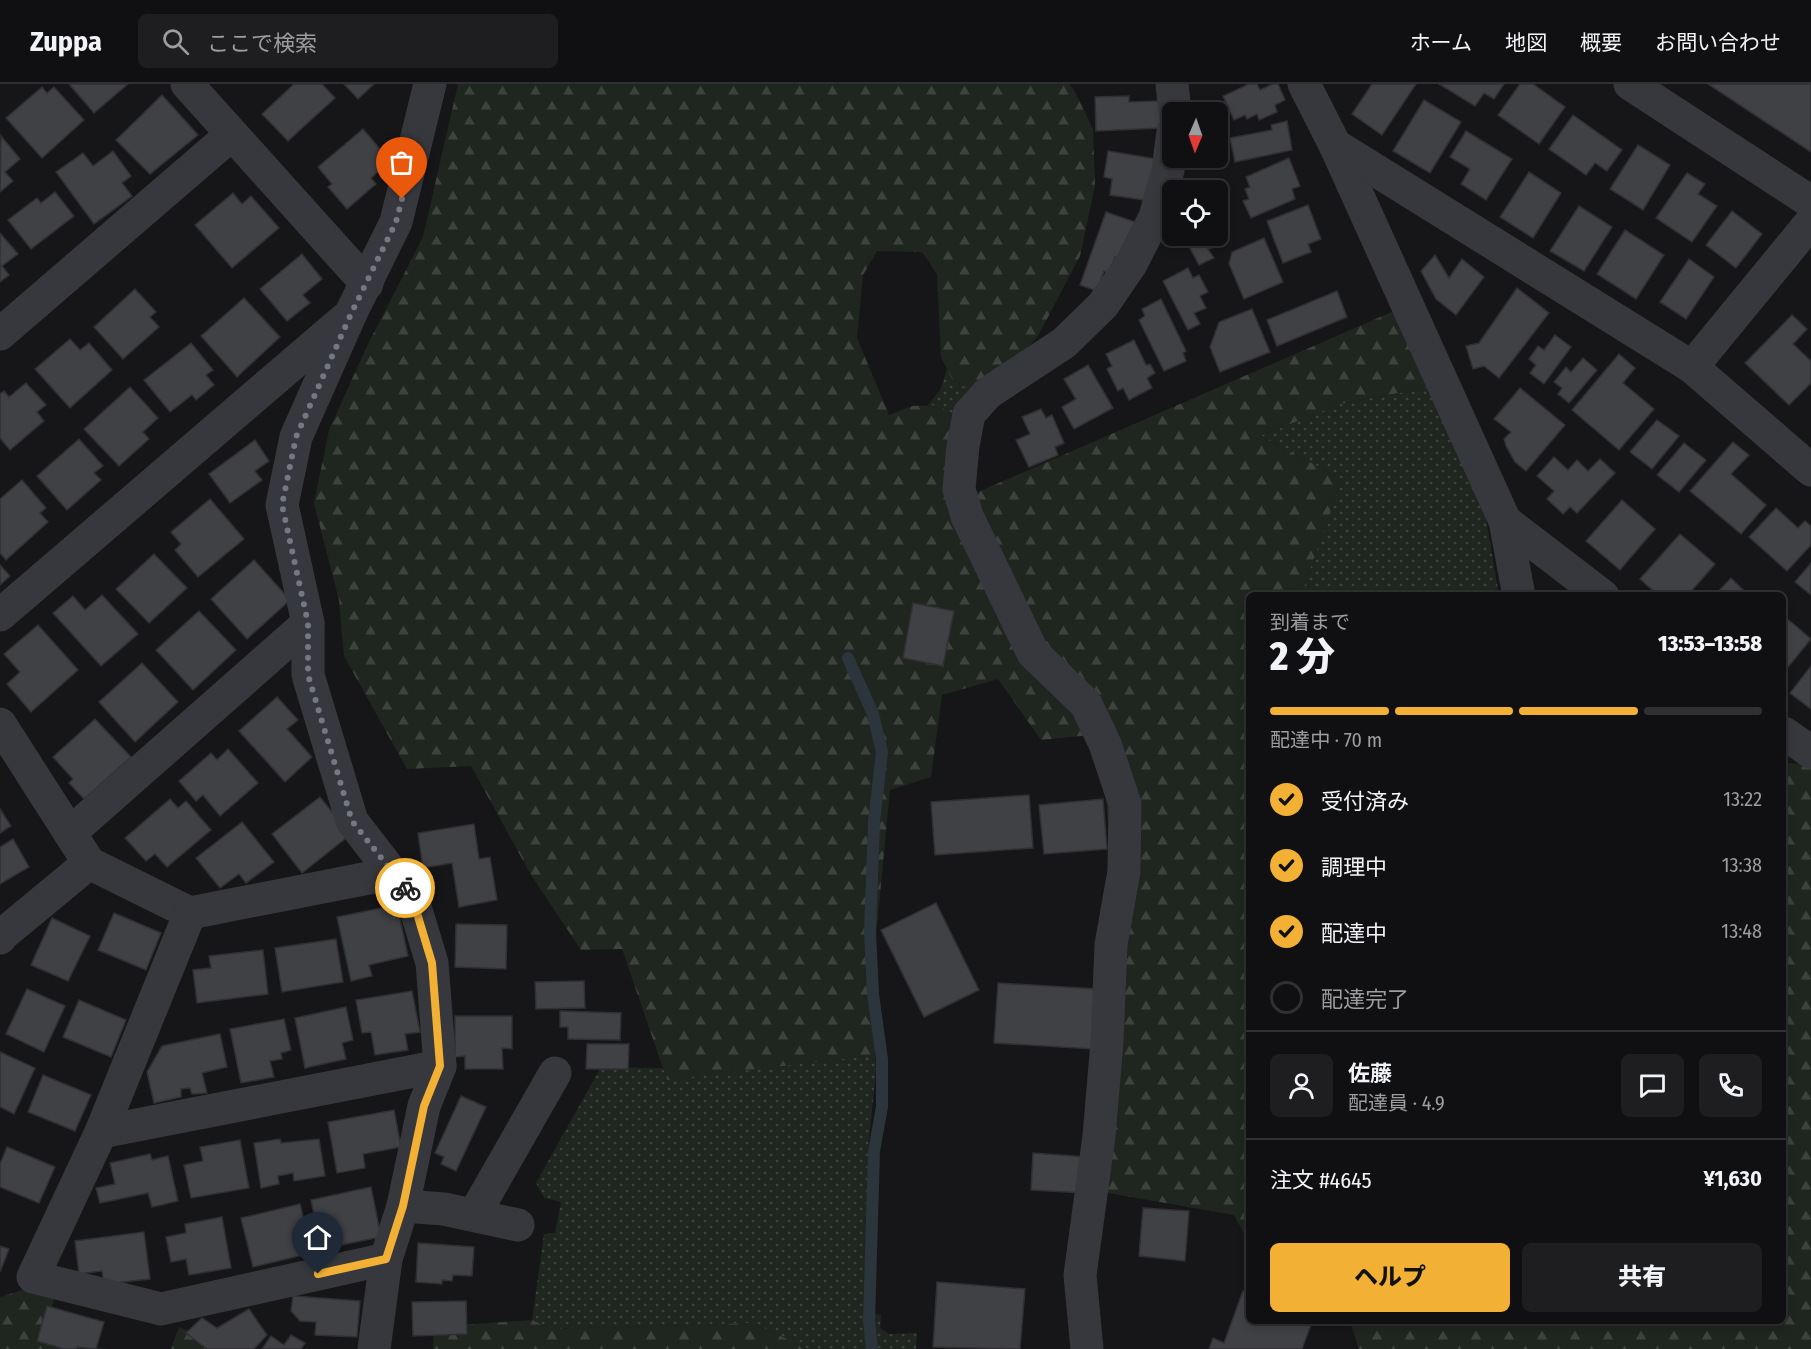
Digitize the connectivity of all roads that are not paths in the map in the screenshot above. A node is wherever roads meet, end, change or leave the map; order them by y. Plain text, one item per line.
1 (187, 84) edge
2 (430, 84) edge
3 (1172, 84) edge
4 (1304, 84) edge
5 (1630, 84) edge
6 (1174, 102) edge
7 (231, 135) junction
8 (1335, 145) junction
9 (1168, 168) edge
10 (1811, 202) edge
11 (1811, 222) edge
12 (367, 284) junction
13 (351, 314) junction
14 (0, 334) edge
15 (1692, 367) junction
16 (1811, 470) edge
17 (1505, 521) junction
18 (1518, 592) edge
19 (1598, 592) edge
20 (0, 615) edge
21 (308, 623) junction
22 (0, 724) edge
23 (1786, 734) edge
24 (1811, 752) edge
25 (70, 833) junction
26 (89, 863) junction
27 (394, 873) junction
28 (190, 913) junction
29 (0, 938) edge
30 (440, 1066) junction
31 (555, 1073) dead end
32 (100, 1132) junction
33 (403, 1206) junction
34 (474, 1215) junction
35 (518, 1225) dead end
36 (386, 1259) junction
37 (374, 1349) edge
38 (1087, 1349) edge

1 - 7 street
2 - 12 street
3 - 6 street
4 - 8 street
5 - 10 street
7 - 12 street
7 - 14 street
8 - 15 street
8 - 17 street
9 - 38 street
11 - 15 street
12 - 13 street
13 - 20 street
13 - 21 street
15 - 16 street
17 - 18 street
17 - 19 street
21 - 25 street
21 - 27 street
22 - 25 street
23 - 24 street
25 - 26 street
26 - 28 street
26 - 29 street
27 - 28 street
27 - 30 street
28 - 32 street
30 - 32 street
30 - 33 street
31 - 34 street
32 - 36 street
33 - 34 street
33 - 36 street
34 - 35 street
36 - 37 street

